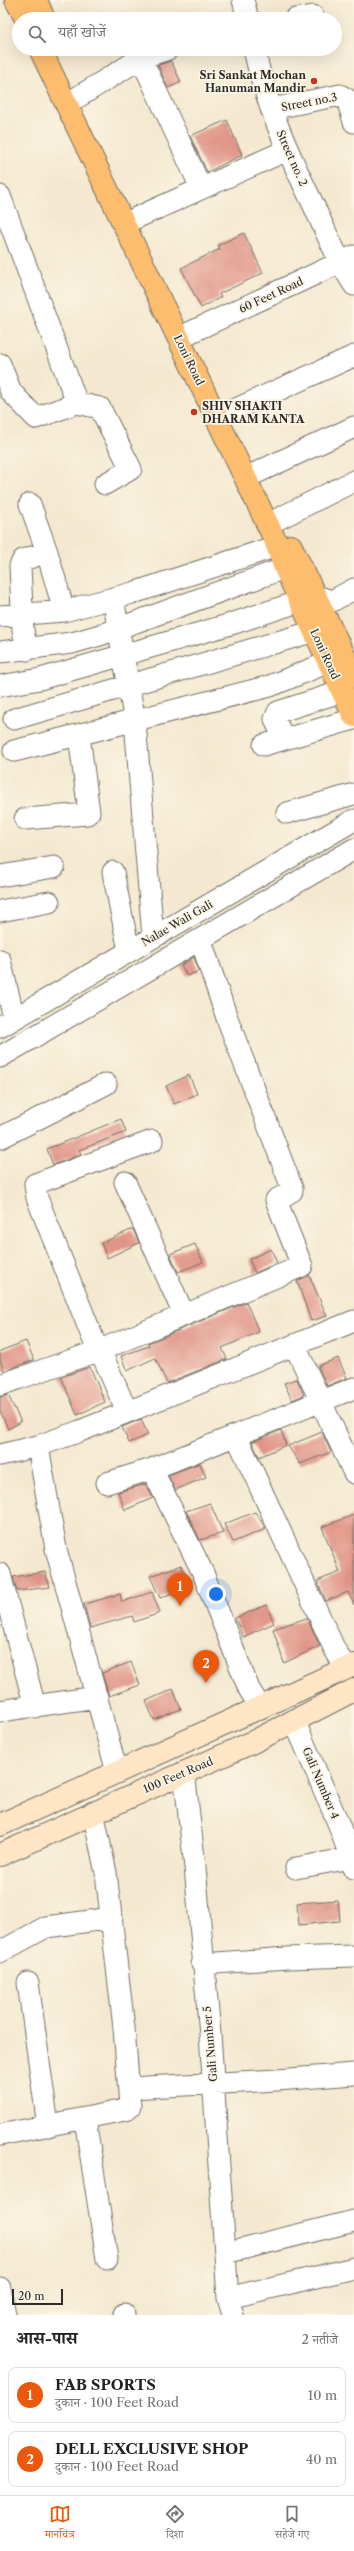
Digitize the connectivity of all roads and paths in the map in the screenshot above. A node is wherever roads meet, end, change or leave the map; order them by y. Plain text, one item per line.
1 (16, 0) edge
2 (36, 0) edge
3 (243, 0) edge
4 (22, 12) edge
5 (41, 12) edge
6 (246, 12) edge
7 (43, 56) edge
8 (60, 56) edge
9 (147, 56) edge
10 (256, 56) edge
11 (141, 58) junction
12 (78, 97) junction
13 (271, 110) junction
14 (354, 122) edge
15 (287, 150) junction
16 (202, 188) junction
17 (0, 196) edge
18 (136, 218) junction
19 (347, 260) edge
20 (354, 285) edge
21 (189, 334) junction
22 (354, 356) edge
23 (0, 364) edge
24 (77, 402) junction
25 (227, 413) junction
26 (354, 427) edge
27 (256, 473) junction
28 (354, 481) edge
29 (105, 484) dead end
30 (30, 504) dead end
31 (278, 519) junction
32 (277, 546) junction
33 (46, 552) junction
34 (286, 568) junction
35 (354, 589) edge
36 (113, 598) junction
37 (316, 599) junction
38 (64, 611) junction
39 (22, 614) junction
40 (0, 616) edge
41 (118, 628) junction
42 (315, 631) junction
43 (27, 650) junction
44 (0, 652) edge
45 (123, 654) junction
46 (329, 662) junction
47 (348, 684) edge
48 (0, 686) edge
49 (129, 686) junction
50 (354, 717) edge
51 (14, 719) dead end
52 (135, 722) junction
53 (79, 735) junction
54 (14, 751) dead end
55 (354, 794) edge
56 (287, 813) dead end
57 (25, 819) dead end
58 (354, 820) edge
59 (354, 849) edge
60 (54, 867) dead end
61 (113, 872) dead end
62 (0, 876) edge
63 (49, 902) dead end
64 (0, 911) edge
65 (153, 937) junction
66 (201, 941) junction
67 (129, 951) junction
68 (0, 960) edge
69 (7, 1023) edge
70 (0, 1057) edge
71 (106, 1084) dead end
72 (0, 1138) edge
73 (152, 1141) dead end
74 (125, 1182) dead end
75 (184, 1315) junction
76 (354, 1321) edge
77 (296, 1346) junction
78 (98, 1351) junction
79 (2, 1380) edge
80 (354, 1388) edge
81 (322, 1401) junction
82 (127, 1412) junction
83 (236, 1435) junction
84 (38, 1446) junction
85 (0, 1455) edge
86 (152, 1469) junction
87 (354, 1473) edge
88 (107, 1483) dead end
89 (0, 1574) edge
90 (6, 1624) edge
91 (350, 1666) edge
92 (354, 1690) edge
93 (284, 1696) junction
94 (97, 1697) junction
95 (35, 1707) junction
96 (260, 1708) junction
97 (0, 1711) edge
98 (294, 1720) junction
99 (117, 1772) junction
100 (184, 1772) junction
101 (93, 1812) junction
102 (0, 1825) edge
103 (0, 1855) edge
104 (353, 1863) edge
105 (296, 1868) dead end
106 (112, 1918) junction
107 (0, 1952) edge
108 (354, 1956) edge
109 (202, 1964) junction
110 (28, 1983) dead end
111 (354, 2074) edge
112 (213, 2083) junction
113 (129, 2088) junction
114 (85, 2119) junction
115 (48, 2126) junction
116 (0, 2135) edge
117 (354, 2221) edge
118 (225, 2253) junction
119 (107, 2259) dead end
120 (354, 2268) edge
121 (0, 2288) edge
122 (231, 2306) edge
123 (5, 2315) edge

1 - 4 highway
2 - 5 highway
3 - 6 street
7 - 32 highway, Loni Road
8 - 12 highway, Loni Road
9 - 11 street
10 - 13 street, Street no. 2
11 - 12 street
11 - 16 street
12 - 18 highway, Loni Road
13 - 14 street, Street no.3
13 - 15 street, Street no. 2
15 - 16 street
15 - 19 street, Street no. 2
16 - 18 street
17 - 24 street
18 - 21 highway, Loni Road
19 - 20 street, Street no. 2
19 - 21 street, 60 Feet Road
21 - 25 highway, Loni Road
22 - 25 street
23 - 24 street
24 - 29 street
25 - 27 highway, Loni Road
26 - 27 street
27 - 31 highway, Loni Road
28 - 31 street
30 - 33 street
31 - 37 highway, Loni Road
32 - 34 highway, Loni Road
32 - 36 street
33 - 38 street
33 - 39 street
34 - 37 highway, Loni Road
34 - 41 street
35 - 37 street
36 - 38 street
36 - 41 street
37 - 42 highway, Loni Road
37 - 45 street
37 - 47 highway, Loni Road
38 - 39 street
39 - 40 street
39 - 43 street
41 - 43 street
41 - 45 street
42 - 46 highway, Loni Road
42 - 49 street
43 - 44 street
45 - 48 street
45 - 49 street
46 - 47 highway, Loni Road
46 - 52 street
47 - 50 highway, Loni Road
47 - 50 street
49 - 51 street
49 - 52 street
52 - 53 street
52 - 65 street
53 - 54 street
53 - 57 street
55 - 56 street
58 - 65 street, Nalae Wali Gali
59 - 66 street
60 - 62 street
61 - 67 street
63 - 64 street
65 - 67 street, Nalae Wali Gali
66 - 70 street
66 - 75 street
67 - 69 street, Nalae Wali Gali
68 - 69 street
71 - 72 street
73 - 78 street
74 - 75 street
75 - 78 street
76 - 77 street
77 - 81 street
77 - 82 street
78 - 79 street
78 - 82 street
80 - 81 street
81 - 83 street
81 - 87 street
82 - 84 street
83 - 86 street
83 - 91 street
84 - 85 street
84 - 94 street
86 - 88 street
86 - 96 street
89 - 90 street
90 - 95 street
91 - 93 main road
92 - 98 main road, 100 Feet Road
93 - 96 main road
93 - 98 main road
94 - 95 street
94 - 99 street
95 - 97 street
96 - 99 main road
98 - 100 main road, 100 Feet Road
98 - 104 street, Gali Number 4
99 - 102 main road
100 - 101 main road, 100 Feet Road
100 - 109 street, Gali Number 5
101 - 103 main road, 100 Feet Road
101 - 106 street
104 - 105 street
106 - 107 street
106 - 113 street
108 - 109 street
109 - 112 street, Gali Number 5
110 - 115 street
111 - 112 street
112 - 113 street
112 - 118 street, Gali Number 5
113 - 114 street
114 - 115 street
114 - 119 street
115 - 116 street
117 - 118 street
118 - 122 street, Gali Number 5
120 - 122 street
121 - 123 street

